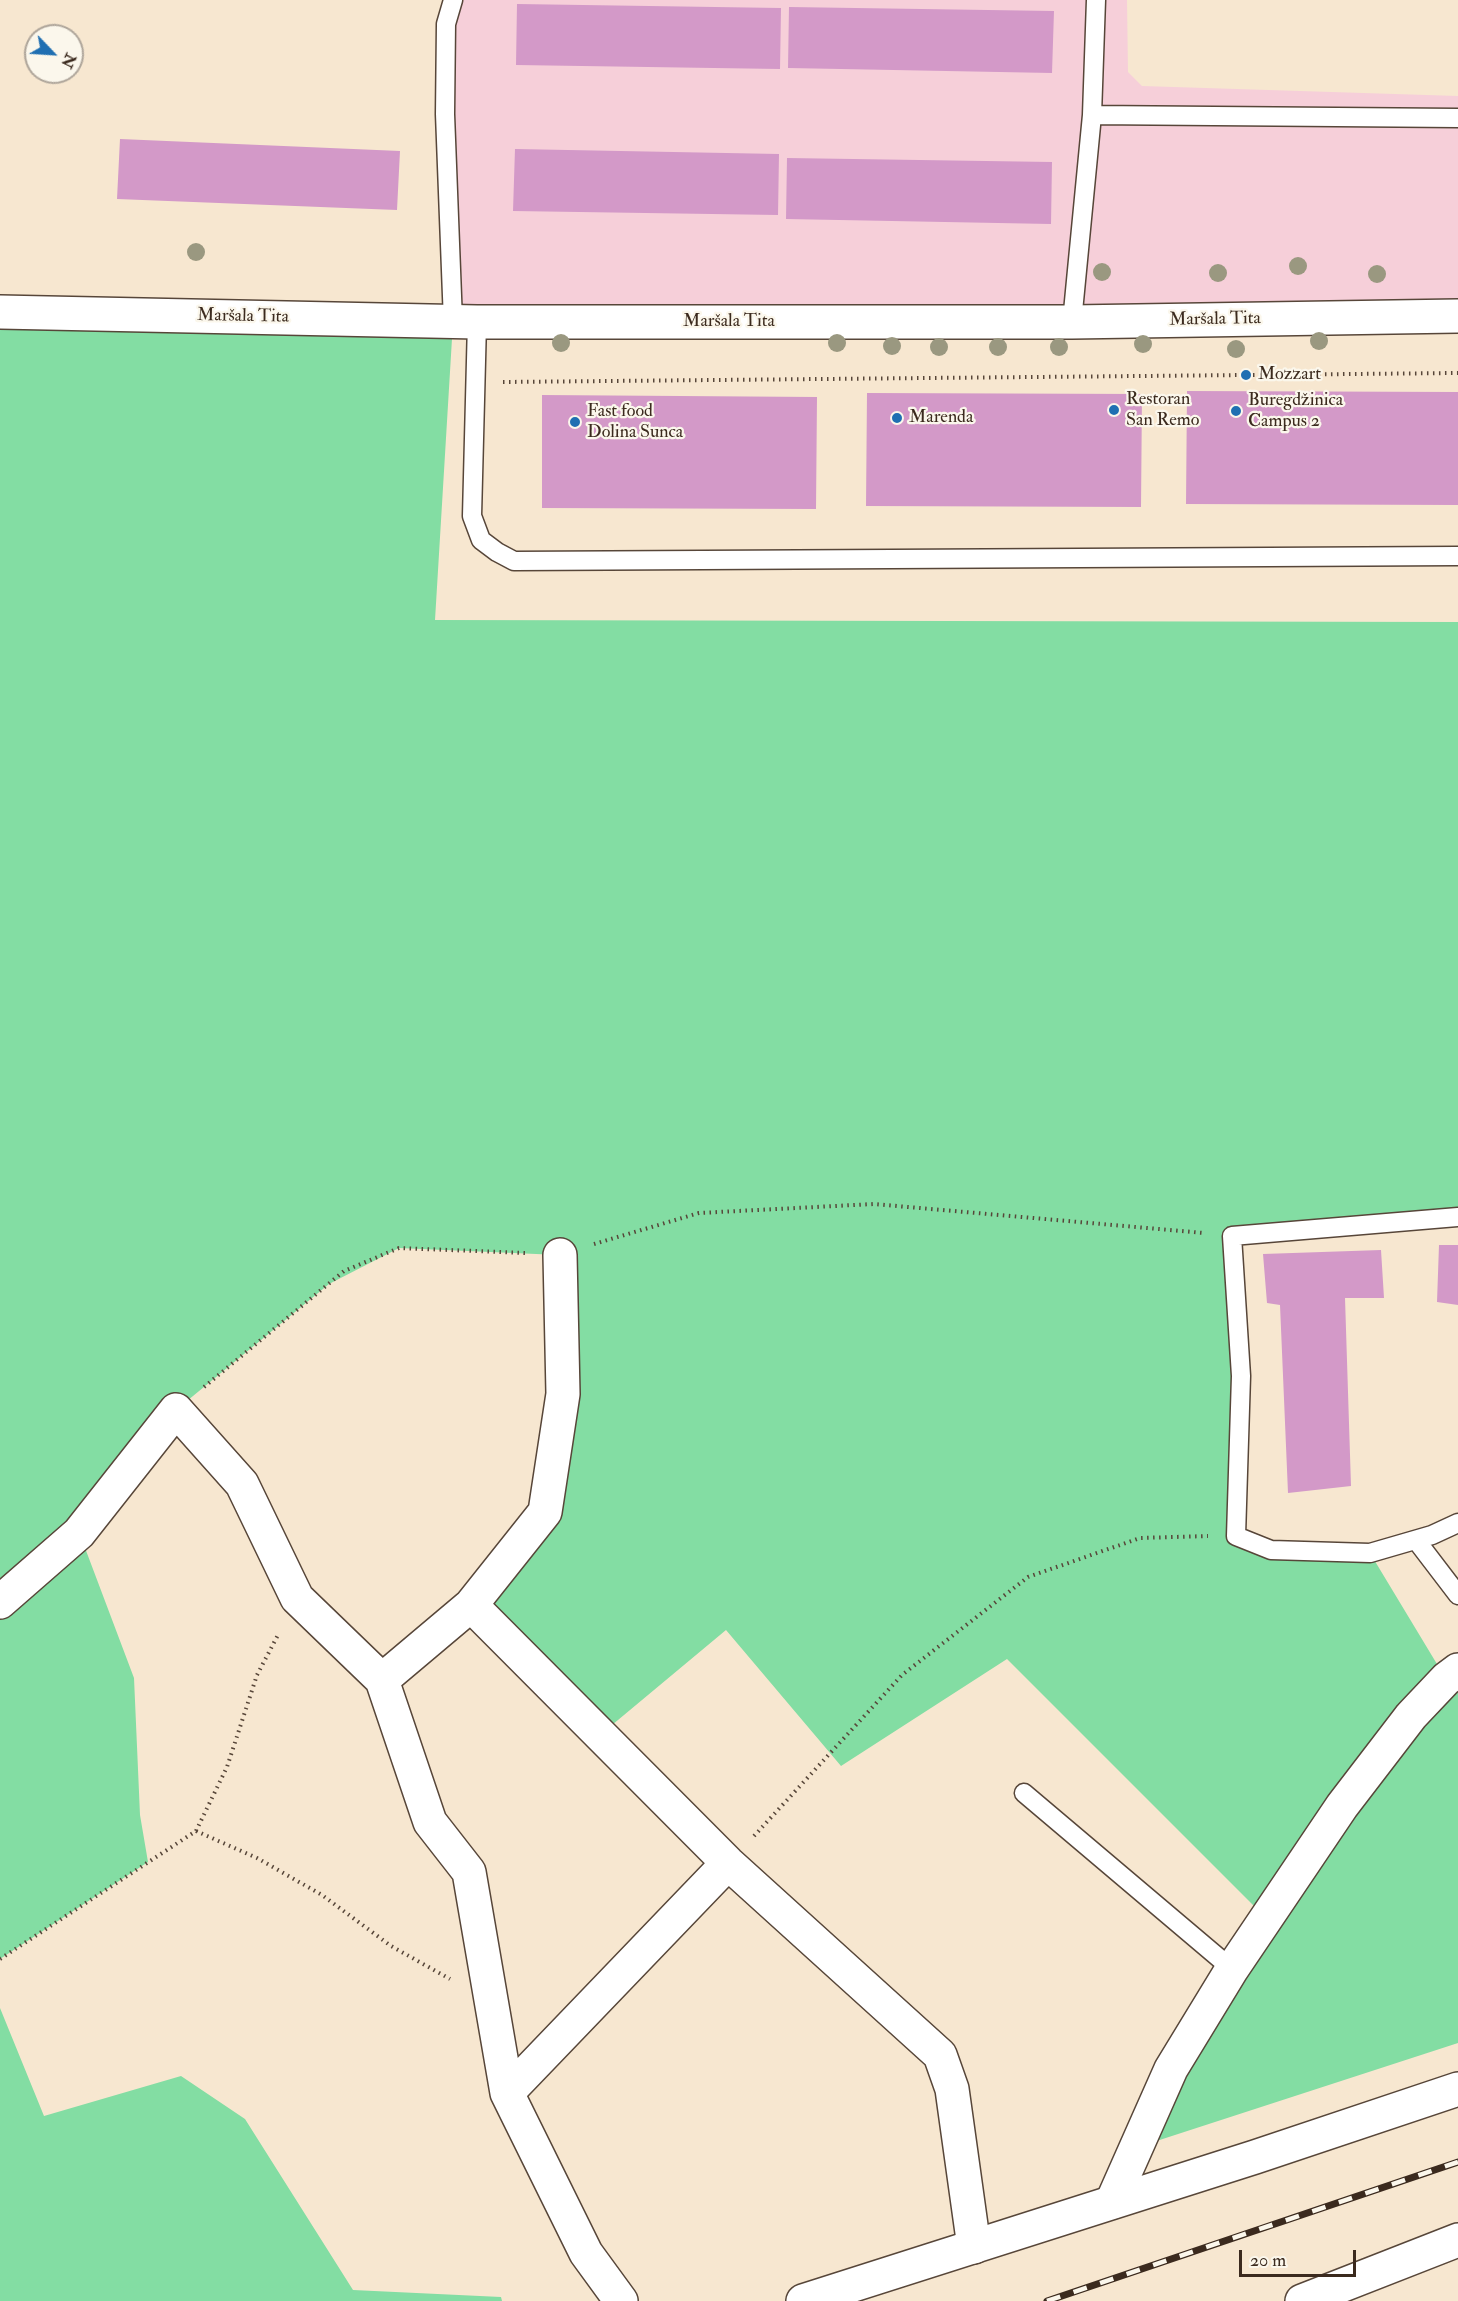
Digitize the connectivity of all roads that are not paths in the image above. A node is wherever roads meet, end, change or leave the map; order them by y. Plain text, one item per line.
1 (453, 0) edge
2 (1096, 0) edge
3 (1092, 115) junction
4 (1458, 118) edge
5 (0, 312) edge
6 (1458, 316) edge
7 (465, 322) junction
8 (1072, 322) junction
9 (1458, 556) edge
10 (1458, 1217) edge
11 (560, 1255) road end
12 (1458, 1523) edge
13 (1416, 1540) junction
14 (1458, 1595) edge
15 (0, 1602) edge
16 (471, 1605) junction
17 (1458, 1670) edge
18 (382, 1680) junction
19 (1024, 1793) dead end
20 (729, 1863) junction
21 (1232, 1969) junction
22 (1458, 2089) edge
23 (507, 2092) junction
24 (1112, 2202) junction
25 (1458, 2240) edge
26 (974, 2247) junction
27 (621, 2301) edge
28 (803, 2301) edge
29 (1302, 2301) edge

1 - 7 lane
2 - 3 lane
3 - 4 lane
3 - 8 lane
5 - 7 street, Maršala Tita
6 - 8 street, Maršala Tita
7 - 8 street, Maršala Tita
7 - 9 lane
10 - 13 lane
11 - 16 street
12 - 13 lane
13 - 14 lane
15 - 18 street
16 - 18 street
16 - 20 street
17 - 21 street
18 - 23 street
19 - 21 lane
20 - 23 street
20 - 26 street
21 - 24 street
22 - 24 street
23 - 27 street
24 - 26 street
25 - 29 street
26 - 28 street

